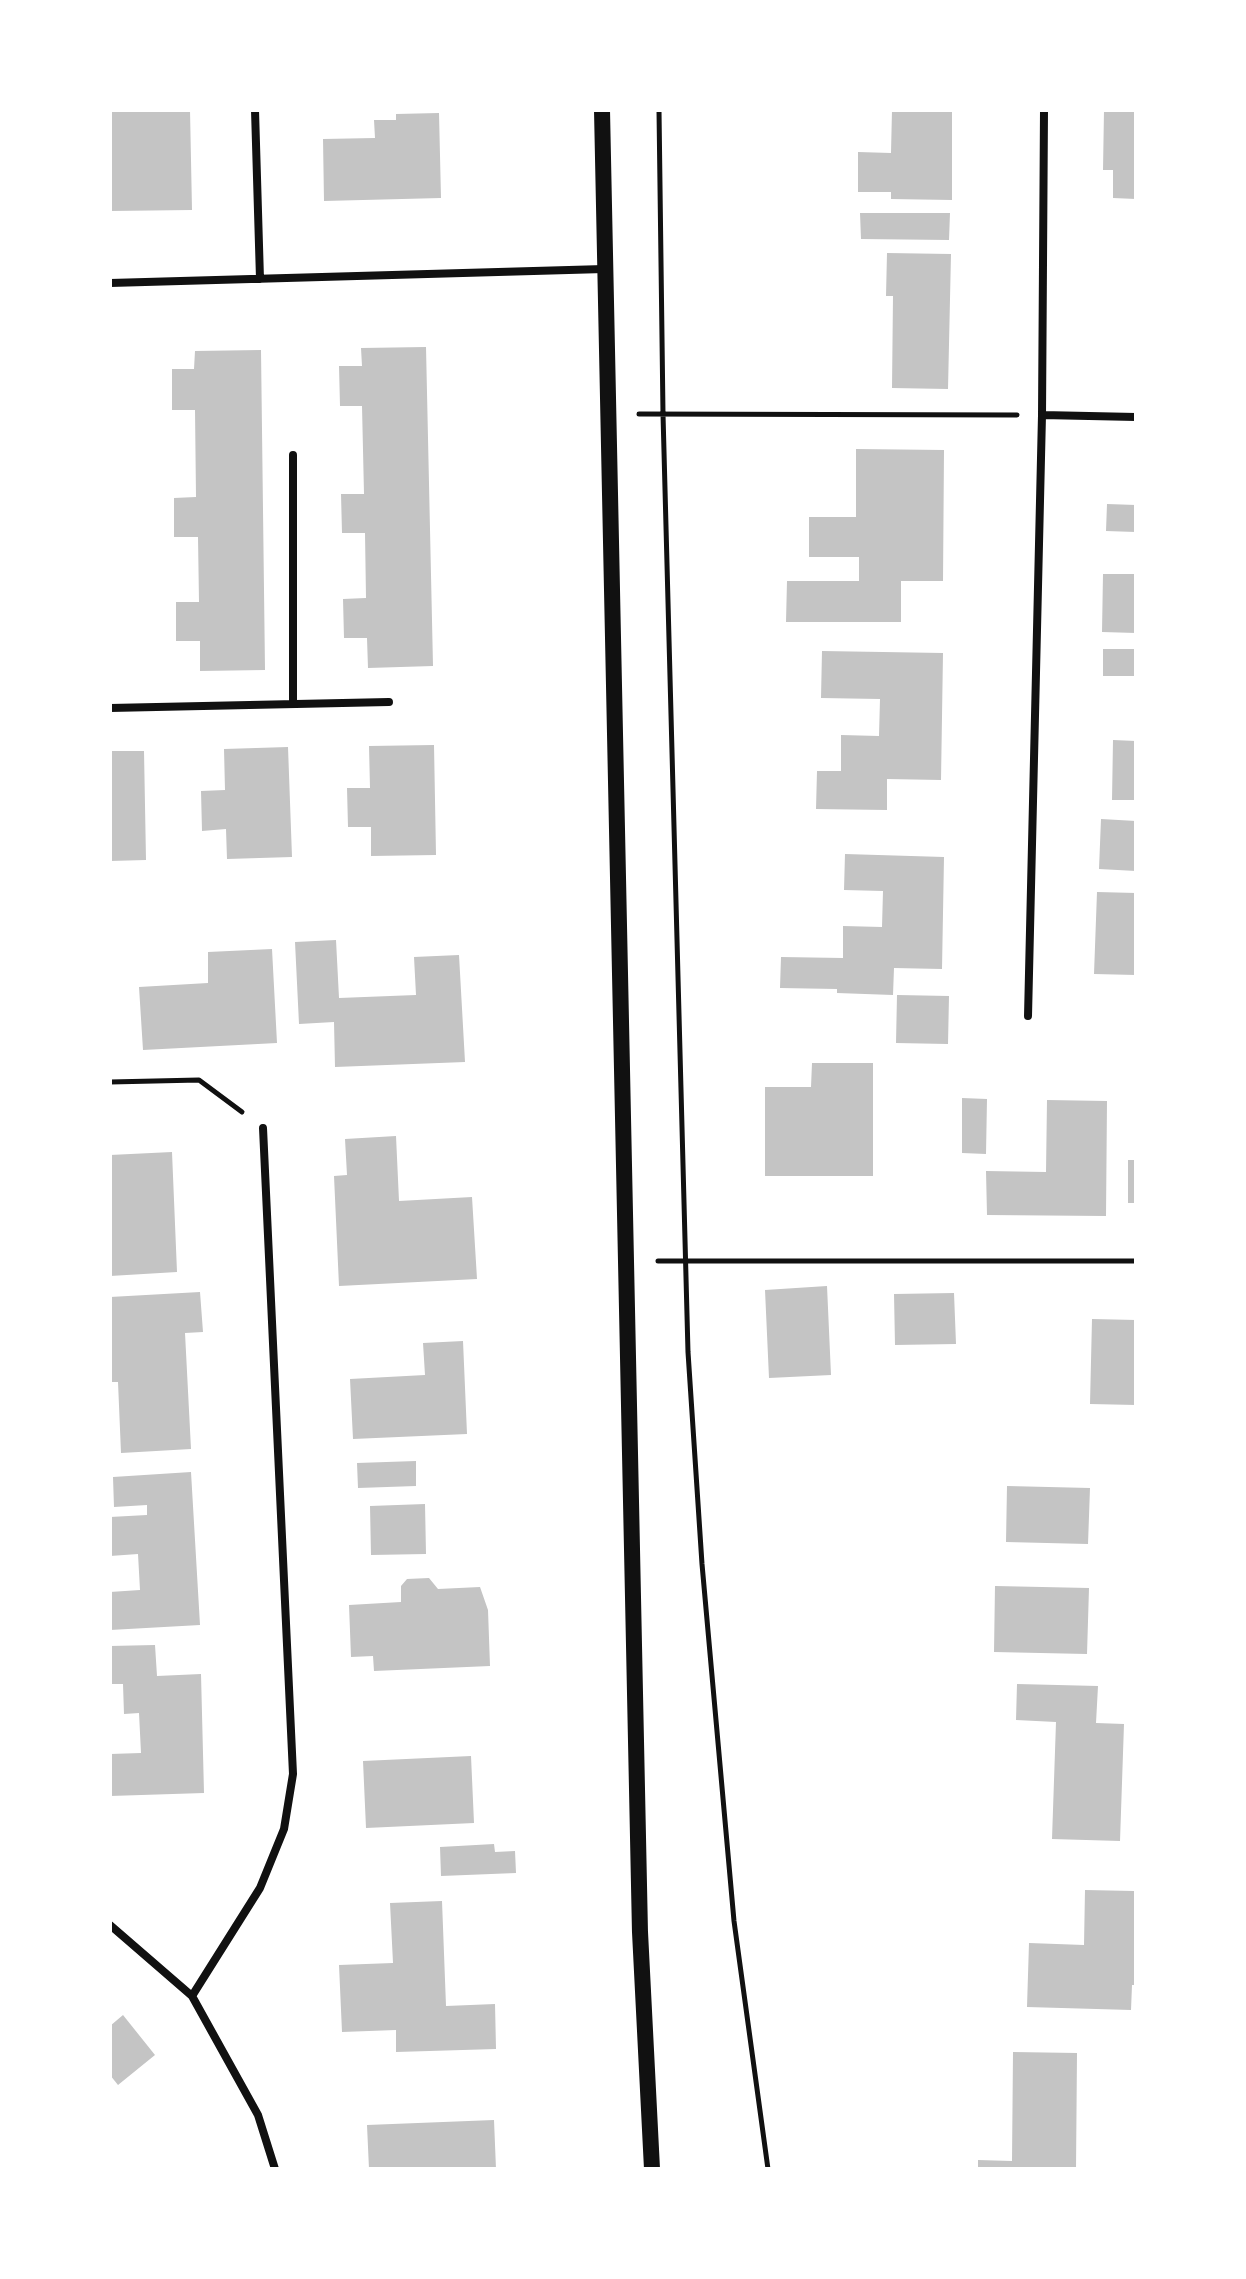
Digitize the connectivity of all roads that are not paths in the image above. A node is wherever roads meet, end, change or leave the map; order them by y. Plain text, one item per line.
1 (255, 110) edge
2 (602, 110) edge
3 (1044, 110) edge
4 (604, 269) junction
5 (260, 279) junction
6 (110, 283) edge
7 (1042, 415) junction
8 (1136, 417) edge
9 (293, 455) dead end
10 (389, 702) dead end
11 (293, 704) junction
12 (110, 708) edge
13 (1028, 1016) dead end
14 (263, 1128) road end
15 (110, 1925) edge
16 (192, 1996) junction
17 (275, 2169) edge
18 (652, 2169) edge

1 - 5 street
2 - 4 main road
3 - 7 street
4 - 5 street
4 - 18 main road
5 - 6 street
7 - 8 street
7 - 13 street
9 - 11 street
10 - 11 street
11 - 12 street
14 - 16 street
15 - 16 street
16 - 17 street

